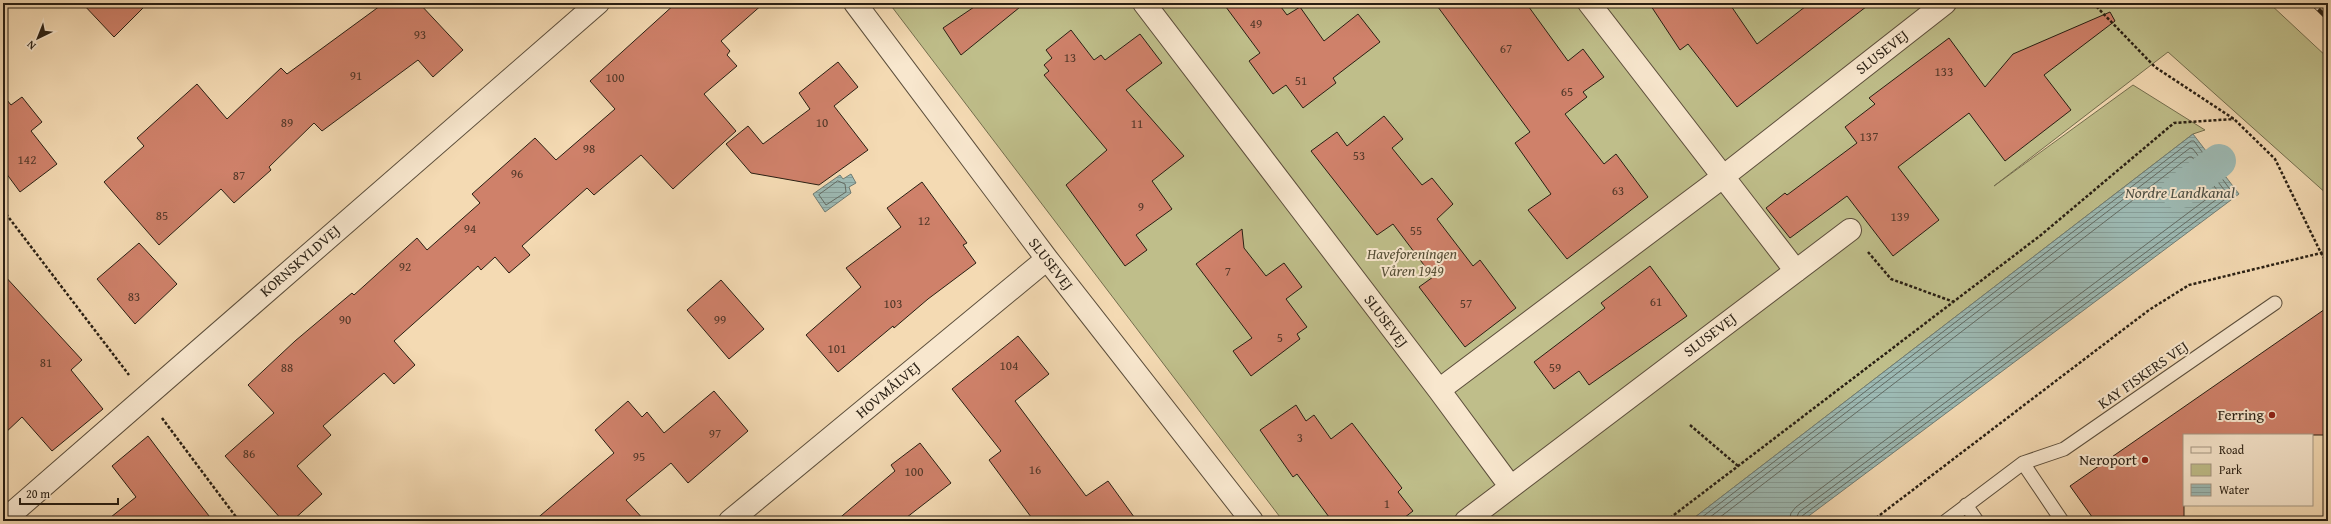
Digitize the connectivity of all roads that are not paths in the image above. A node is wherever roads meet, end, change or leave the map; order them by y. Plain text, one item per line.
1 (598, 3) edge
2 (855, 3) edge
3 (1144, 3) edge
4 (1589, 3) edge
5 (1945, 3) edge
6 (1724, 176) junction
7 (1850, 230) road end
8 (1046, 259) junction
9 (1796, 271) junction
10 (2275, 303) dead end
11 (1439, 390) junction
12 (2023, 463) junction
13 (1510, 486) junction
14 (1966, 505) junction
15 (3, 521) edge
16 (730, 521) edge
17 (1252, 521) edge
18 (1466, 521) edge
19 (1946, 521) edge
20 (1977, 521) edge
21 (2062, 521) edge

1 - 15 street, KORNSKYLDVEJ
2 - 8 street, SLUSEVEJ
3 - 11 street, SLUSEVEJ
4 - 6 street
5 - 6 street, SLUSEVEJ
6 - 9 street
6 - 11 street, SLUSEVEJ
7 - 9 street, SLUSEVEJ
8 - 16 street, HOVMÅLVEJ
8 - 17 street, SLUSEVEJ
9 - 13 street, SLUSEVEJ
10 - 12 lane, KAY FISKERS VEJ
11 - 13 street, SLUSEVEJ
12 - 14 lane, KAY FISKERS VEJ
12 - 21 lane
13 - 18 street, SLUSEVEJ
14 - 19 lane, KAY FISKERS VEJ
14 - 20 lane

